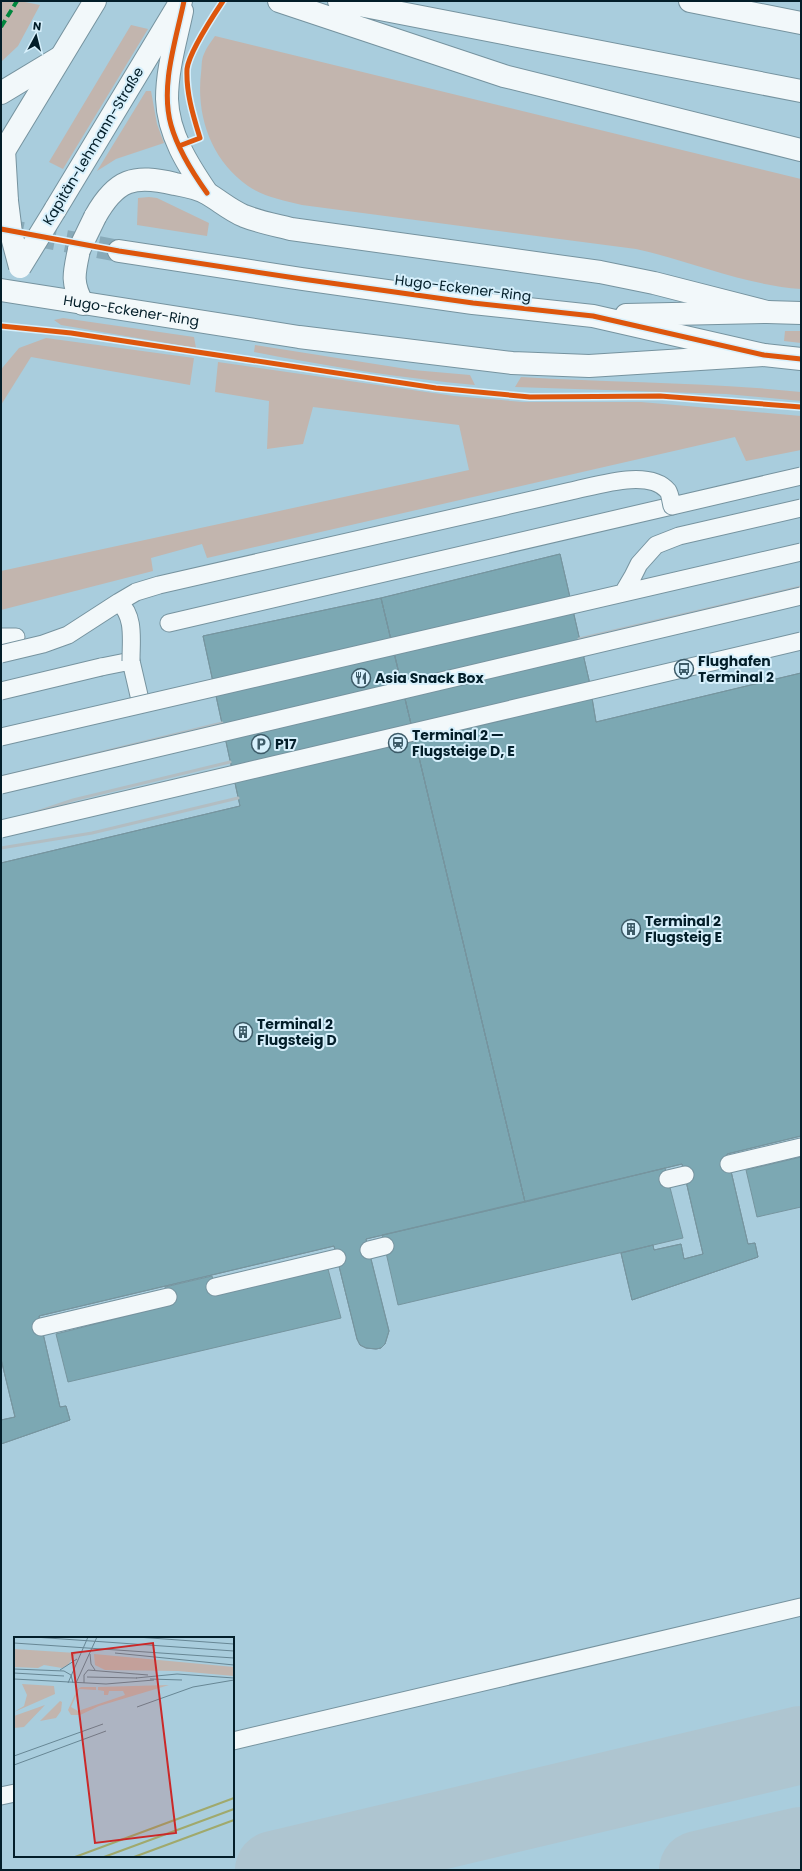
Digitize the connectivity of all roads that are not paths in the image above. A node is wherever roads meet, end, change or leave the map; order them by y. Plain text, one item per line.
1 (95, 1) edge
2 (181, 1) edge
3 (184, 1) edge
4 (279, 1) edge
5 (339, 1) edge
6 (690, 1) edge
7 (801, 23) edge
8 (62, 56) junction
9 (801, 91) edge
10 (1, 93) edge
11 (801, 150) edge
12 (3, 153) edge
13 (207, 193) junction
14 (119, 251) tunnel mouth
15 (20, 270) junction
16 (2, 293) edge
17 (48, 297) junction
18 (83, 304) junction
19 (767, 312) junction
20 (801, 313) edge
21 (593, 316) junction
22 (764, 355) junction
23 (801, 359) edge
24 (801, 476) edge
25 (672, 506) junction
26 (801, 508) edge
27 (801, 552) edge
28 (623, 593) junction
29 (801, 596) edge
30 (119, 602) junction
31 (170, 623) dead end
32 (801, 641) edge
33 (1, 654) edge
34 (131, 660) junction
35 (1, 690) edge
36 (141, 704) junction
37 (1, 737) edge
38 (1, 785) edge
39 (1, 829) edge
40 (801, 1147) edge
41 (729, 1164) dead end
42 (685, 1175) dead end
43 (668, 1179) dead end
44 (337, 1258) dead end
45 (215, 1287) dead end
46 (168, 1297) dead end
47 (41, 1327) dead end
48 (801, 1607) edge
49 (234, 1742) edge
50 (14, 1793) edge
51 (1, 1796) edge

1 - 8 main road
2 - 15 main road, Kapitän-Lehmann-Straße, bridge
3 - 13 main road
4 - 11 main road
5 - 9 main road
6 - 7 main road
8 - 10 main road
8 - 12 main road
12 - 15 main road, Hugo-Eckener-Ring, bridge
13 - 18 main road, bridge
13 - 19 main road, Hugo-Eckener-Ring
14 - 21 main road, Hugo-Eckener-Ring
15 - 16 main road, Kapitän-Lehmann-Straße
15 - 17 main road, Hugo-Eckener-Ring
16 - 17 main road, Hugo-Eckener-Ring
17 - 18 main road, Hugo-Eckener-Ring
18 - 22 main road, Hugo-Eckener-Ring
19 - 20 main road, Hugo-Eckener-Ring
19 - 21 main road, Hugo-Eckener-Ring
21 - 22 main road, Hugo-Eckener-Ring
22 - 23 main road, Hugo-Eckener-Ring
24 - 25 lane, bridge
25 - 30 lane, bridge
25 - 31 lane
26 - 28 lane, bridge
27 - 28 lane, bridge
28 - 36 lane, bridge
29 - 38 lane, bridge
30 - 33 lane, bridge
30 - 34 lane, bridge
32 - 39 lane, bridge
34 - 35 lane, bridge
34 - 36 lane
36 - 37 lane, bridge
40 - 41 lane
42 - 43 lane
44 - 45 lane
46 - 47 lane
48 - 49 lane
50 - 51 lane

